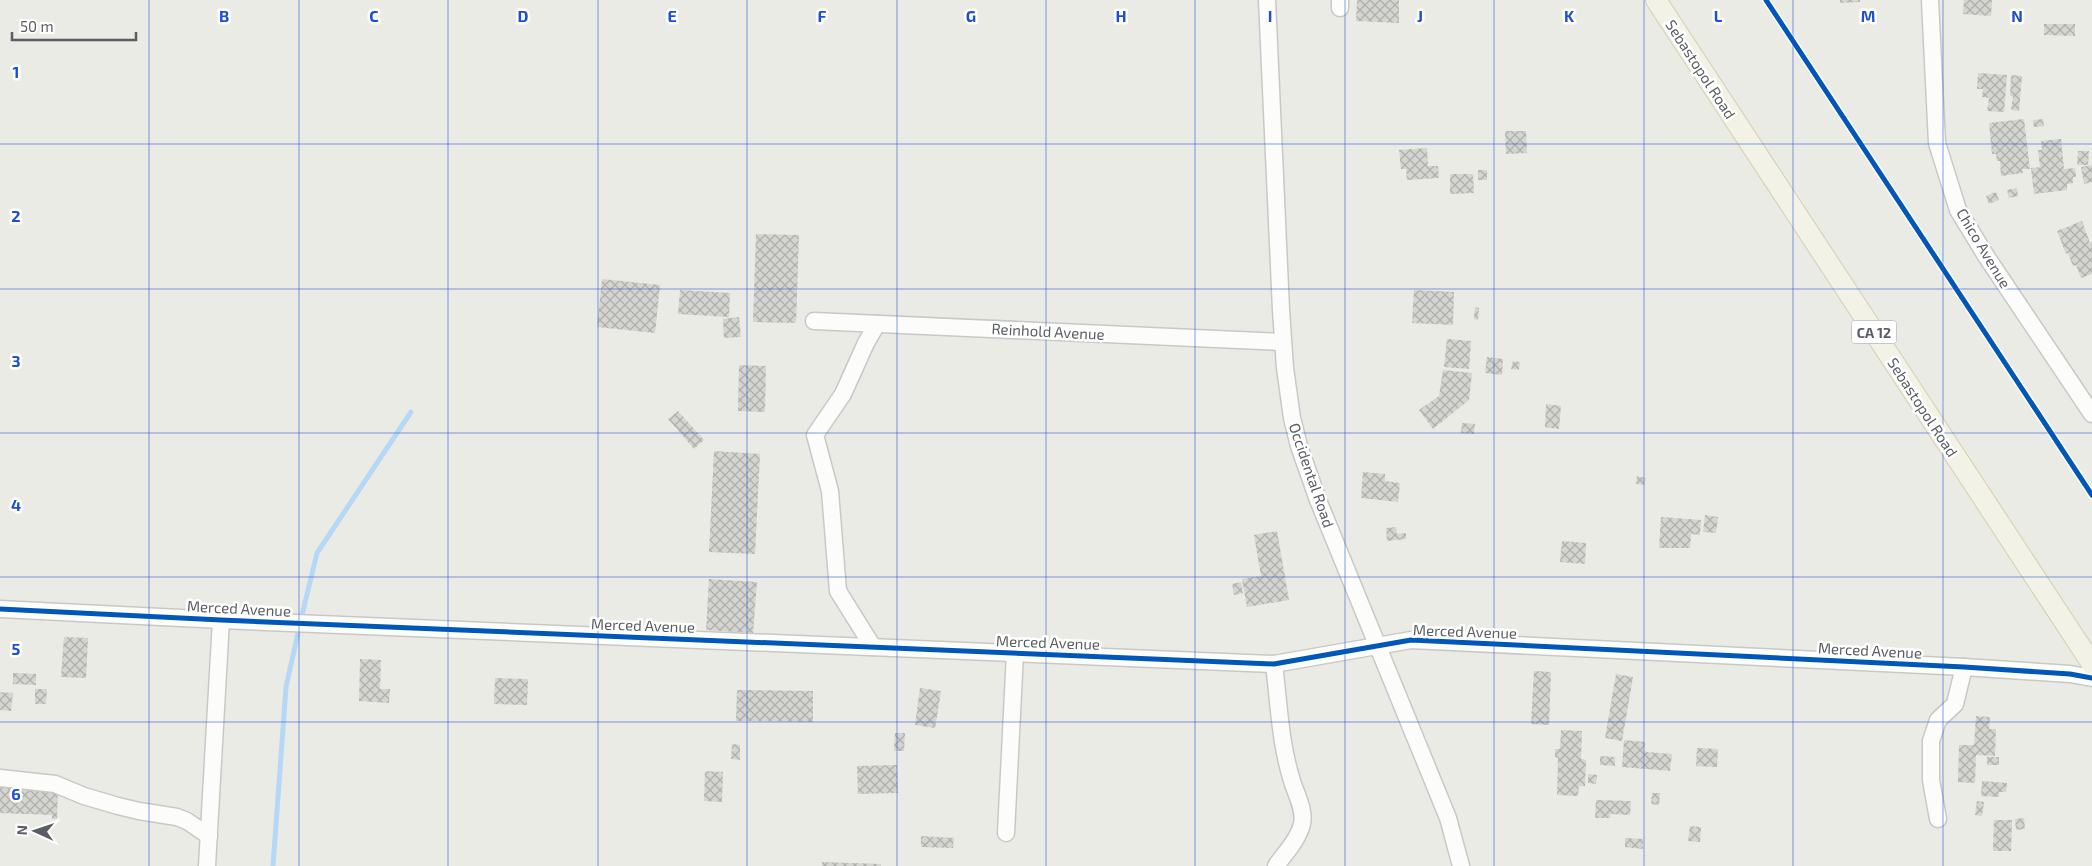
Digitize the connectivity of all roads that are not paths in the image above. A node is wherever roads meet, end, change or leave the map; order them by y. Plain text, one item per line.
1 (1267, 0) edge
2 (1656, 0) edge
3 (1930, 0) edge
4 (814, 321) dead end
5 (877, 324) junction
6 (1283, 342) junction
7 (2092, 414) edge
8 (0, 609) edge
9 (221, 620) junction
10 (1377, 645) junction
11 (873, 647) junction
12 (1015, 653) junction
13 (1274, 664) junction
14 (2092, 664) edge
15 (1964, 667) junction
16 (2092, 678) edge
17 (0, 778) edge
18 (1938, 819) dead end
19 (1006, 833) dead end
20 (209, 836) junction
21 (207, 866) edge
22 (1276, 866) edge
23 (1461, 866) edge

1 - 6 street, Occidental Road
2 - 14 main road, Sebastopol Road / CA 12
3 - 7 street, Chico Avenue
4 - 5 street, Reinhold Avenue
5 - 6 street, Reinhold Avenue
5 - 11 street
6 - 10 street, Occidental Road
8 - 9 street, Merced Avenue
9 - 11 street, Merced Avenue
9 - 20 street
10 - 13 street, Merced Avenue
10 - 15 street, Merced Avenue
10 - 23 street, Occidental Road
11 - 12 street, Merced Avenue
12 - 13 street, Merced Avenue
12 - 19 street
13 - 22 street
15 - 16 street, Merced Avenue
15 - 18 street
17 - 20 street
20 - 21 street

